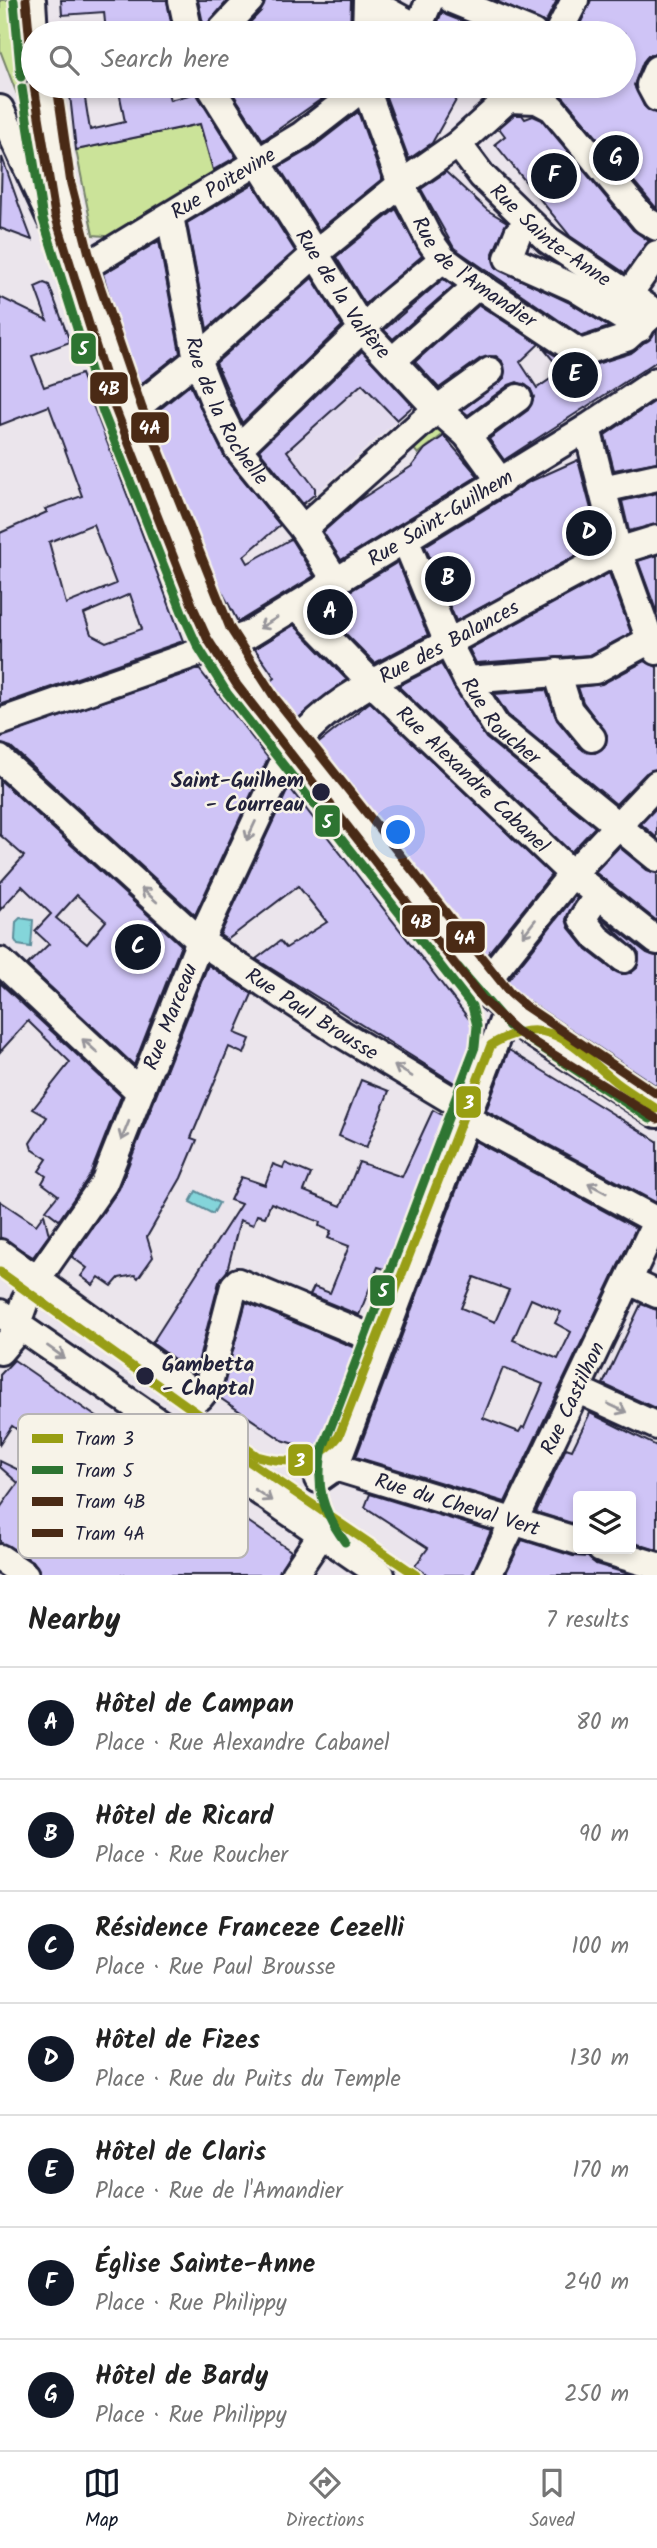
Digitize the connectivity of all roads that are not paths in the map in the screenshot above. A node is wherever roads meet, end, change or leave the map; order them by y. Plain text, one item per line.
1 (32, 0) edge
2 (182, 0) edge
3 (250, 0) edge
4 (367, 0) edge
5 (430, 0) edge
6 (452, 0) edge
7 (575, 0) edge
8 (33, 21) edge
9 (186, 21) edge
10 (230, 21) edge
11 (366, 21) edge
12 (406, 21) edge
13 (425, 21) edge
14 (503, 21) edge
15 (564, 21) edge
16 (657, 69) edge
17 (42, 98) edge
18 (216, 98) edge
19 (350, 98) edge
20 (369, 98) edge
21 (496, 98) edge
22 (548, 98) edge
23 (657, 98) edge
24 (3, 117) edge
25 (458, 144) junction
26 (255, 163) junction
27 (401, 184) junction
28 (170, 216) junction
29 (62, 224) junction
30 (657, 227) edge
31 (518, 233) dead end
32 (315, 254) junction
33 (657, 254) edge
34 (443, 259) junction
35 (75, 273) junction
36 (478, 285) junction
37 (629, 293) junction
38 (651, 318) edge
39 (363, 330) junction
40 (197, 359) junction
41 (391, 361) junction
42 (491, 370) dead end
43 (657, 382) edge
44 (518, 398) dead end
45 (437, 409) junction
46 (125, 417) junction
47 (587, 428) junction
48 (467, 435) junction
49 (239, 449) junction
50 (657, 477) edge
51 (501, 482) junction
52 (603, 489) junction
53 (303, 529) junction
54 (405, 539) junction
55 (657, 539) edge
56 (618, 551) junction
57 (336, 582) junction
58 (645, 595) edge
59 (297, 606) junction
60 (448, 643) junction
61 (653, 646) edge
62 (214, 648) junction
63 (557, 673) junction
64 (467, 680) junction
65 (372, 683) junction
66 (0, 722) edge
67 (592, 738) dead end
68 (292, 748) junction
69 (0, 758) edge
70 (657, 784) edge
71 (615, 826) junction
72 (657, 858) edge
73 (572, 874) junction
74 (598, 895) junction
75 (200, 941) junction
76 (657, 941) edge
77 (624, 959) dead end
78 (0, 961) edge
79 (481, 988) junction
80 (509, 1016) junction
81 (141, 1092) junction
82 (657, 1114) edge
83 (466, 1115) junction
84 (657, 1220) edge
85 (0, 1253) edge
86 (37, 1279) junction
87 (629, 1281) junction
88 (657, 1294) edge
89 (8, 1318) edge
90 (382, 1342) junction
91 (0, 1351) edge
92 (578, 1390) junction
93 (146, 1414) edge
94 (657, 1426) edge
95 (248, 1484) edge
96 (513, 1521) junction
97 (321, 1535) junction
98 (573, 1539) edge
99 (617, 1554) edge
100 (0, 1558) edge
101 (657, 1566) edge
102 (25, 1575) edge
103 (294, 1575) edge
104 (381, 1575) edge
105 (488, 1575) edge

1 - 8 street
2 - 9 street
3 - 10 street
4 - 11 street
4 - 12 street
5 - 13 street
6 - 14 street
7 - 15 street
16 - 23 street
17 - 29 street
18 - 26 street, Rue de la Valfère
19 - 26 street, Rue Poitevine
20 - 27 street, Rue de l'Amandier
21 - 25 street
22 - 30 street
24 - 29 street
25 - 27 street
25 - 37 street, Rue Sainte-Anne
26 - 28 street, Rue Poitevine
26 - 32 street, Rue de la Valfère
27 - 32 street
27 - 34 street, Rue de l'Amandier
28 - 35 street, Rue Poitevine
28 - 40 street, Rue de la Rochelle
29 - 35 street
31 - 38 street
32 - 39 street, Rue de la Valfère
32 - 40 street
33 - 37 street
34 - 36 street, Rue de l'Amandier
34 - 39 street
35 - 46 street
36 - 38 street, Rue de l'Amandier
36 - 41 street
37 - 38 street, Rue Sainte-Anne
39 - 41 street, Rue de la Valfère
39 - 49 street
40 - 46 street
40 - 49 street, Rue de la Rochelle
41 - 45 street, Rue de la Valfère
42 - 45 street
43 - 47 street, Rue Saint-Guilhem
44 - 48 street
45 - 48 street, Rue de la Valfère
45 - 53 street
46 - 62 street
47 - 51 street, Rue Saint-Guilhem
47 - 52 street
48 - 51 street, Rue de la Valfère
49 - 53 street, Rue de la Rochelle
50 - 52 street
51 - 54 street, Rue Saint-Guilhem
52 - 56 street
53 - 57 street, Rue de la Rochelle
54 - 57 street, Rue Saint-Guilhem
54 - 60 street, Rue Roucher
55 - 56 street, Rue des Balances
56 - 58 street
56 - 60 street, Rue des Balances
57 - 59 street, Rue Saint-Guilhem
58 - 61 street
59 -> 62 street, Rue Saint-Guilhem
59 - 65 street, Rue Alexandre Cabanel
60 - 64 street, Rue Roucher
60 - 65 street, Rue des Balances
61 - 63 street
62 - 66 street, Rue Saint-Guilhem
62 - 68 street
63 - 64 street
63 - 67 street
64 - 71 street, Rue Roucher
65 - 68 street, Rue des Balances
65 - 73 street, Rue Alexandre Cabanel
68 -> 75 street, Rue Marceau
68 - 79 street
75 -> 69 street, Rue Paul Brousse
70 - 71 street
71 - 72 street, Rue Roucher
71 - 73 street
73 - 74 street, Rue Alexandre Cabanel
73 -> 79 street
74 - 76 street, Rue Alexandre Cabanel
74 - 77 street
75 - 81 street, Rue Marceau
83 -> 75 street, Rue Paul Brousse
81 -> 78 street
79 - 80 street
80 - 82 street
80 - 83 street
81 -> 86 street, Rue Marceau
84 -> 83 street, Rue Paul Brousse
83 - 90 street
84 - 87 street, Rue Castilhon
85 - 86 street
86 - 89 street, Rue Marceau
86 - 90 street
87 - 88 street
87 - 92 street, Rue Castilhon
89 - 91 street, Rue Marceau
89 -> 93 street
90 - 96 street, Rue du Cheval Vert
92 -> 94 street
92 - 96 street, Rue Castilhon
95 -> 97 street
96 - 98 street, Rue du Cheval Vert
96 - 105 street, Rue Castilhon
97 - 103 street
97 - 104 street
99 - 101 street
100 - 102 street

